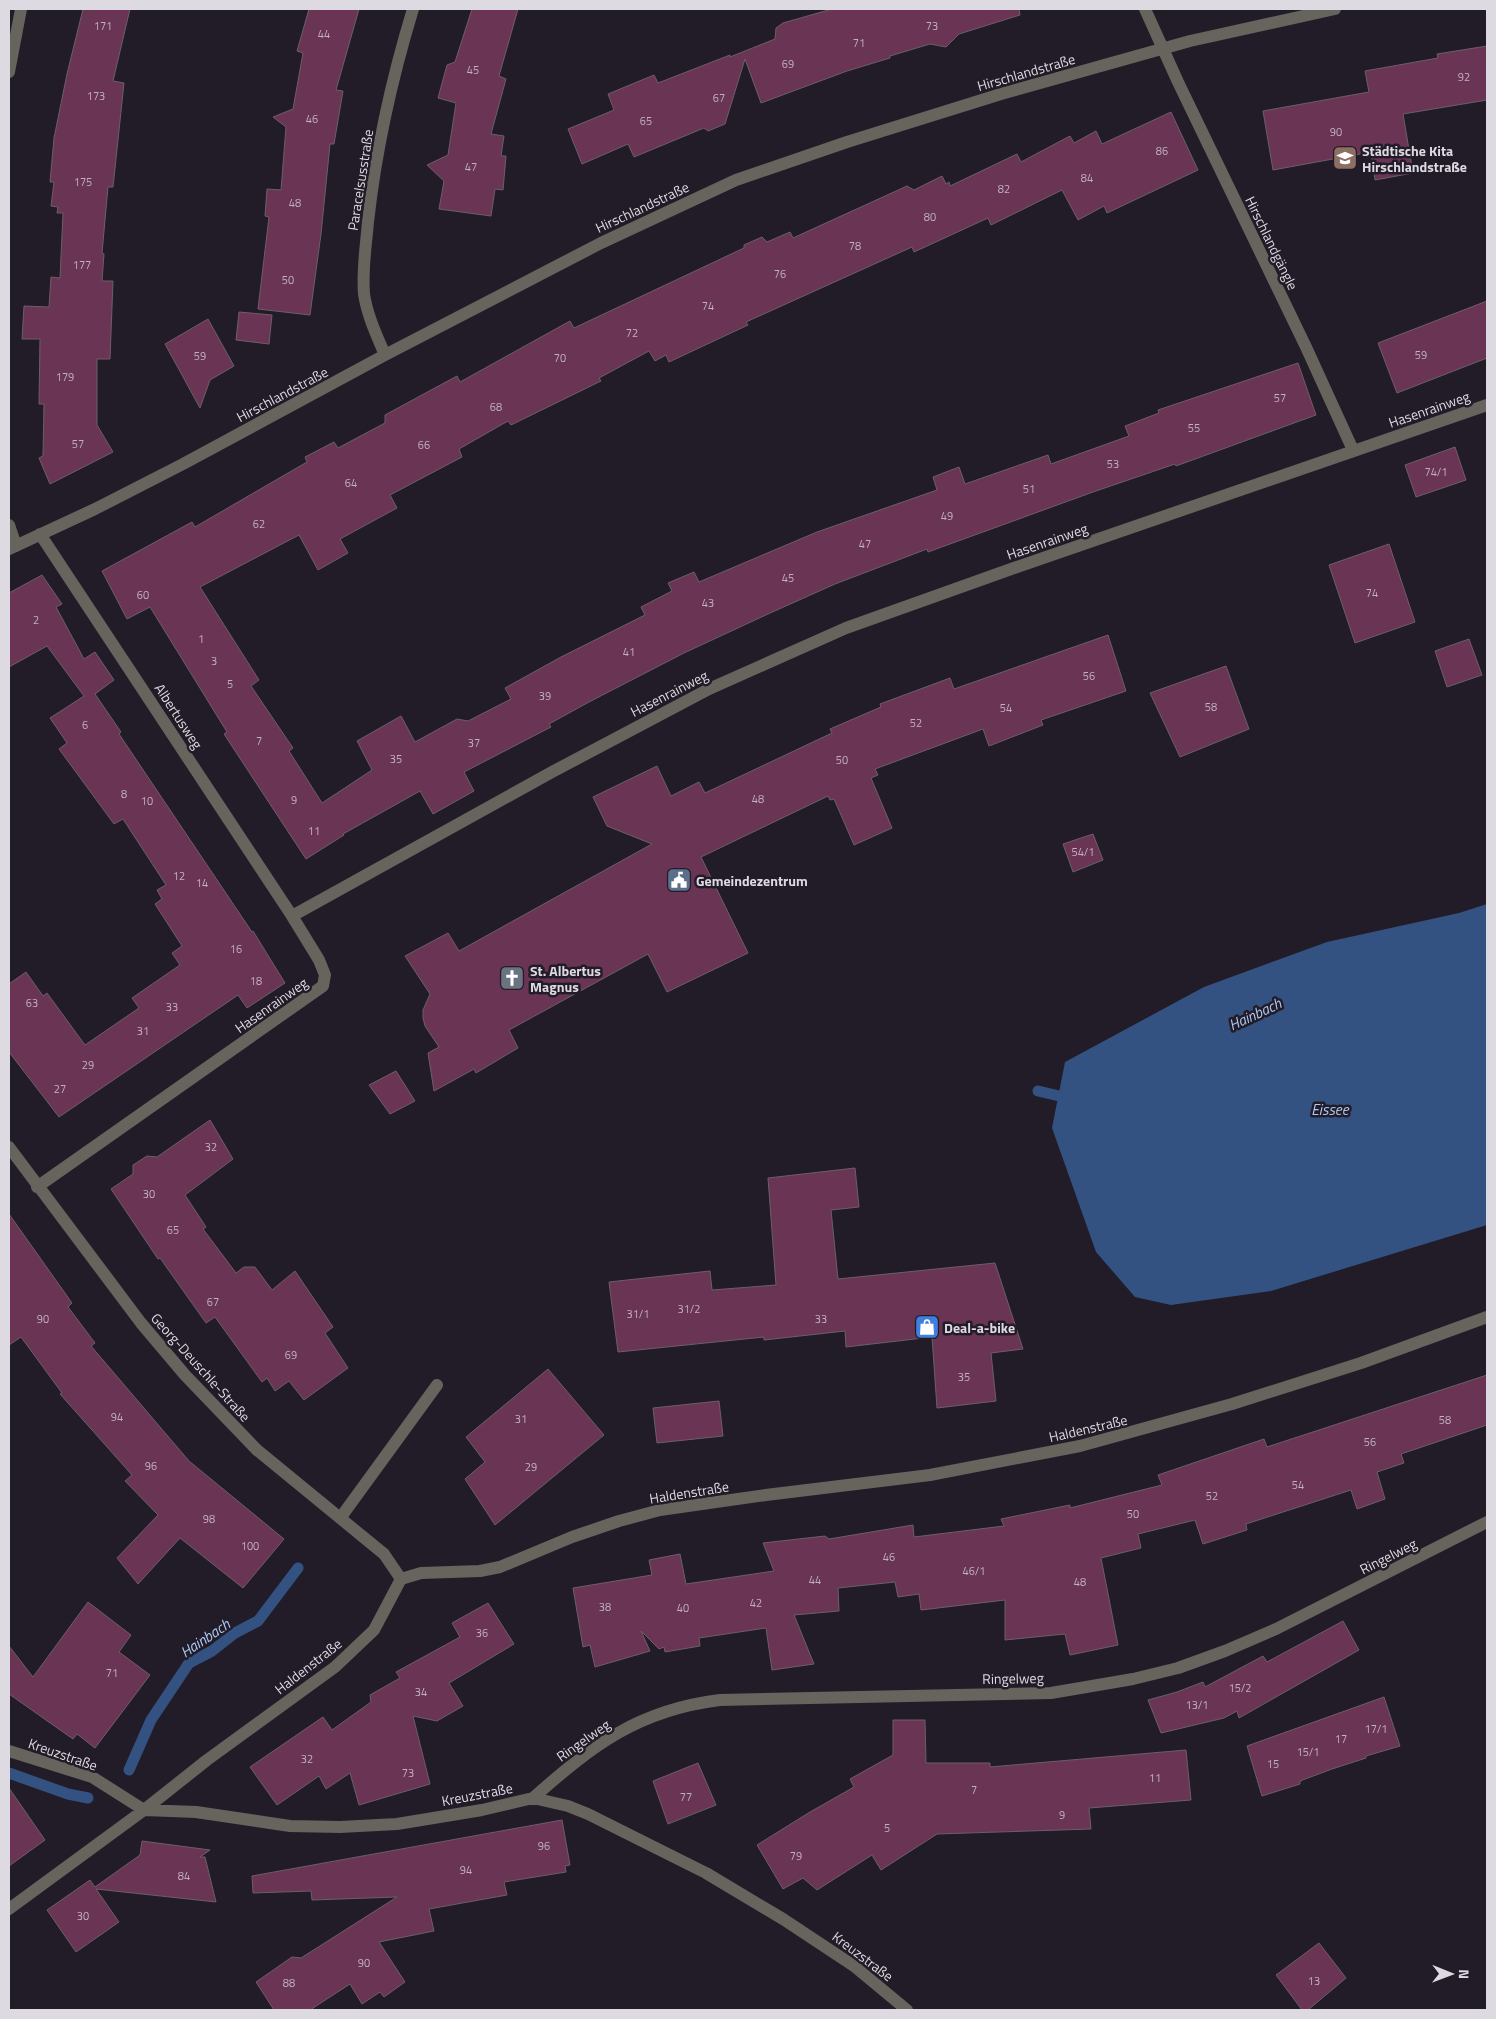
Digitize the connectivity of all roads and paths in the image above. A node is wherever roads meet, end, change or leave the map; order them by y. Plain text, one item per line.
1 (21, 9) edge
2 (413, 9) edge
3 (1145, 9) edge
4 (1335, 9) edge
5 (1163, 48) junction
6 (9, 72) edge
7 (385, 355) junction
8 (1487, 405) edge
9 (1353, 450) junction
10 (9, 525) edge
11 (40, 534) junction
12 (12, 547) edge
13 (292, 916) junction
14 (9, 1147) edge
15 (37, 1187) junction
16 (1487, 1317) edge
17 (437, 1385) dead end
18 (341, 1517) junction
19 (1487, 1522) edge
20 (401, 1579) junction
21 (9, 1751) edge
22 (533, 1798) junction
23 (144, 1810) junction
24 (9, 1909) edge
25 (907, 2010) edge

1 - 6 street
2 - 7 street, Paracelsusstraße
3 - 5 street, Hirschlandgängle
4 - 5 street, Hirschlandstraße
5 - 7 street, Hirschlandstraße
5 - 9 street, Hirschlandgängle
7 - 11 street, Hirschlandstraße
8 - 9 street, Hasenrainweg
9 - 13 street, Hasenrainweg
10 - 12 street
11 - 12 street, Hirschlandstraße
11 - 13 street, Albertusweg
13 - 15 street, Hasenrainweg
14 - 15 street, Georg-Deuschle-Straße
15 - 18 street, Georg-Deuschle-Straße
16 - 20 street, Haldenstraße
17 - 18 street
18 - 20 street, Georg-Deuschle-Straße
19 - 22 street, Ringelweg
20 - 23 street, Haldenstraße
21 - 23 street, Kreuzstraße
22 - 23 street, Kreuzstraße
22 - 25 street, Kreuzstraße
23 - 24 street, Haldenstraße

